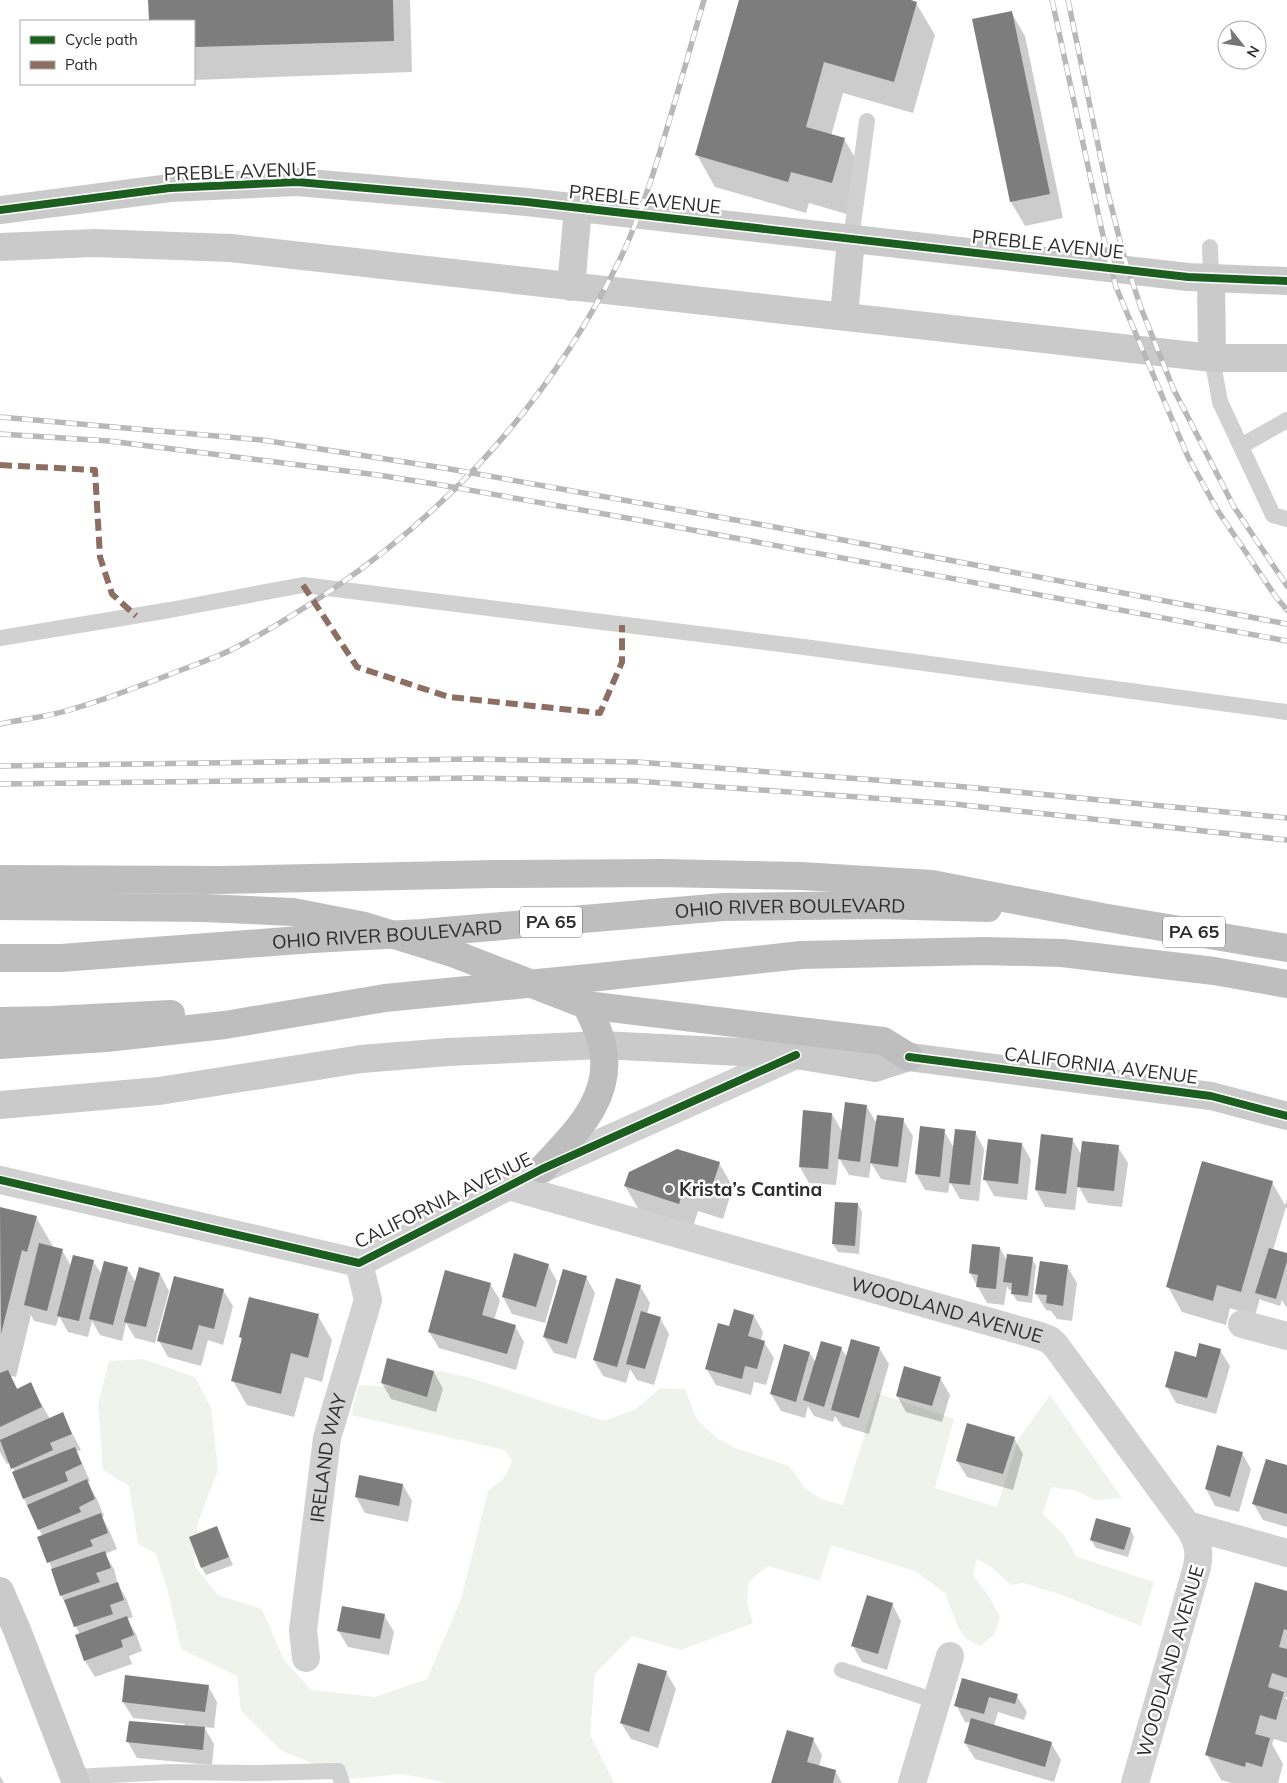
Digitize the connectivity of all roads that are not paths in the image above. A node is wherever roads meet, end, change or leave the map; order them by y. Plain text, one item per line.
1 (867, 121) dead end
2 (578, 208) junction
3 (0, 210) edge
4 (851, 239) junction
5 (0, 247) edge
6 (1210, 247) dead end
7 (1210, 278) junction
8 (1287, 281) edge
9 (570, 286) junction
10 (844, 316) junction
11 (1212, 358) junction
12 (1287, 358) edge
13 (1287, 420) edge
14 (1241, 446) junction
15 (1287, 519) edge
16 (0, 638) edge
17 (1287, 712) edge
18 (0, 879) edge
19 (0, 906) edge
20 (1102, 917) junction
21 (1287, 948) edge
22 (0, 958) edge
23 (1287, 984) edge
24 (385, 998) junction
25 (598, 1020) junction
26 (0, 1021) edge
27 (0, 1045) edge
28 (796, 1055) junction
29 (909, 1057) junction
30 (0, 1105) edge
31 (1287, 1116) edge
32 (542, 1169) junction
33 (0, 1180) edge
34 (508, 1186) junction
35 (359, 1263) junction
36 (1242, 1324) dead end
37 (1287, 1336) edge
38 (1187, 1525) junction
39 (1287, 1553) edge
40 (0, 1591) edge
41 (8, 1633) edge
42 (950, 1656) dead end
43 (306, 1658) dead end
44 (842, 1670) dead end
45 (936, 1701) junction
46 (171, 1778) edge
47 (260, 1778) edge
48 (75, 1780) edge
49 (342, 1783) edge
50 (912, 1783) edge
51 (1135, 1783) edge

1 - 4 lane
2 - 3 street, PREBLE AVENUE
2 - 4 street, PREBLE AVENUE
2 - 9 street
4 - 7 street, PREBLE AVENUE
4 - 10 street
5 - 9 street
6 - 7 lane
7 - 8 street, PREBLE AVENUE
7 - 11 street
9 - 10 street
10 - 11 street
11 - 12 street
11 - 14 lane
13 - 14 lane
14 - 15 lane
16 - 17 lane
18 - 20 highway
19 - 25 highway, bridge
20 - 21 highway, PA 65
20 - 22 highway, OHIO RIVER BOULEVARD / PA 65
23 - 24 highway, PA 65
24 - 26 highway, PA 65
24 - 27 highway
25 - 28 street
25 - 29 highway
25 - 30 street
25 - 32 highway
28 - 29 street
28 - 32 street, CALIFORNIA AVENUE
29 - 31 street, CALIFORNIA AVENUE
32 - 34 street, CALIFORNIA AVENUE
33 - 35 street, CALIFORNIA AVENUE
34 - 35 street, CALIFORNIA AVENUE
34 - 38 street, WOODLAND AVENUE
35 - 43 street, IRELAND WAY
36 - 37 street
38 - 39 street
38 - 51 street, WOODLAND AVENUE
40 - 41 street
41 - 48 street
42 - 45 street
44 - 45 lane
45 - 50 street
46 - 47 lane
46 - 48 lane
47 - 49 lane

